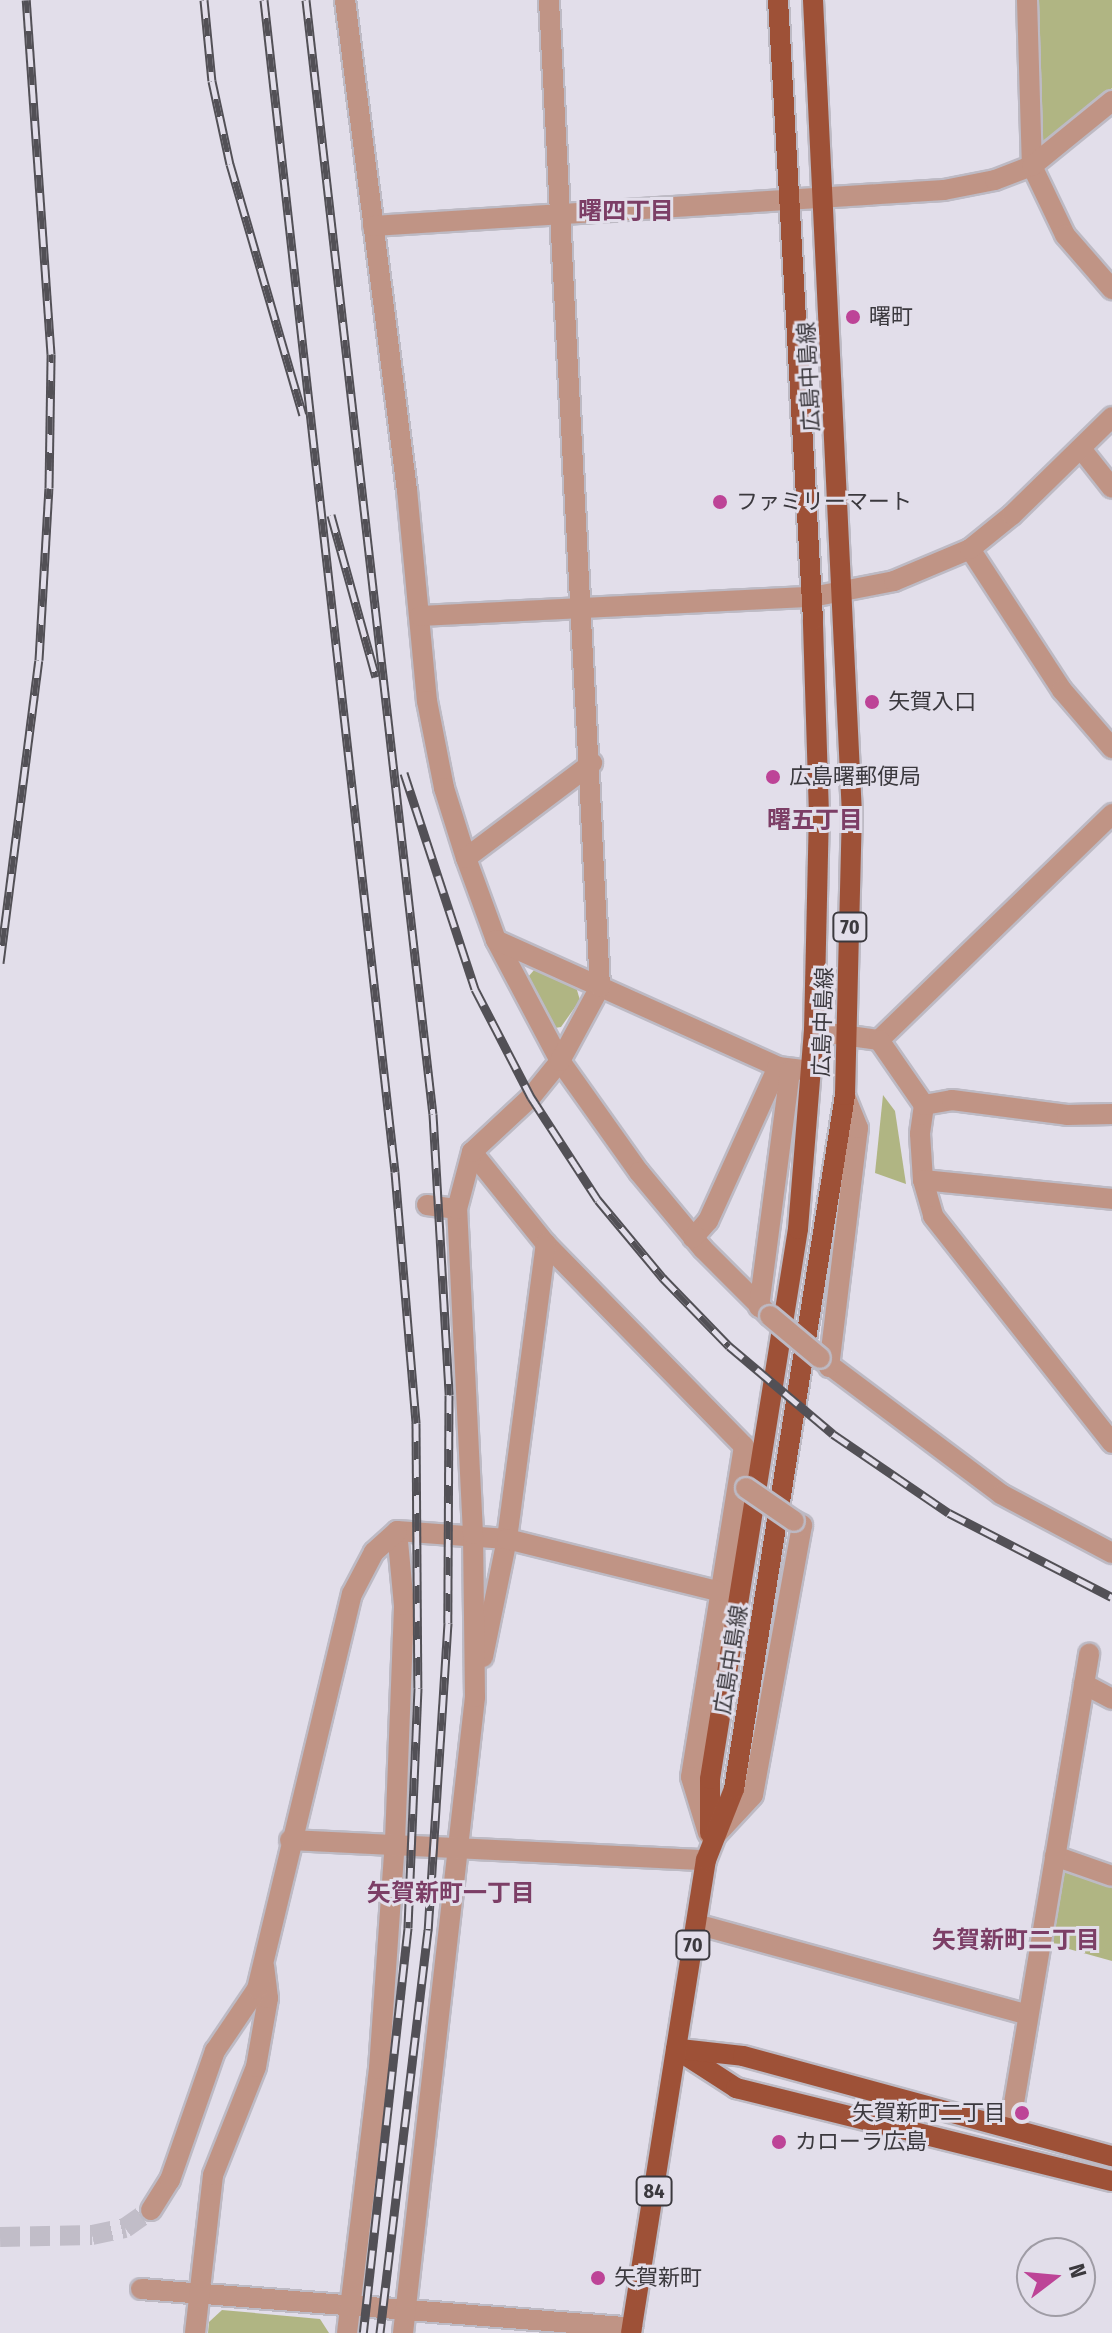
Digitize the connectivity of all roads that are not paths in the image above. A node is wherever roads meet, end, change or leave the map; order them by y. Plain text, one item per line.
1 (345, 0) edge
2 (549, 0) edge
3 (778, 0) edge
4 (813, 0) edge
5 (1027, 0) edge
6 (1112, 101) edge
7 (1032, 166) junction
8 (823, 200) junction
9 (790, 204) junction
10 (562, 216) junction
11 (373, 226) junction
12 (1112, 289) edge
13 (1112, 417) edge
14 (1082, 450) junction
15 (1112, 488) edge
16 (970, 549) junction
17 (844, 590) junction
18 (812, 597) junction
19 (584, 607) junction
20 (420, 616) junction
21 (1112, 748) edge
22 (592, 763) junction
23 (1112, 814) edge
24 (466, 858) junction
25 (496, 940) junction
26 (600, 987) junction
27 (814, 1031) junction
28 (848, 1035) junction
29 (879, 1040) junction
30 (560, 1061) junction
31 (784, 1069) junction
32 (811, 1071) junction
33 (845, 1095) junction
34 (924, 1105) junction
35 (1112, 1114) edge
36 (472, 1152) junction
37 (923, 1180) junction
38 (1112, 1199) edge
39 (427, 1205) dead end
40 (457, 1209) junction
41 (693, 1238) junction
42 (546, 1244) junction
43 (765, 1312) junction
44 (824, 1363) junction
45 (1112, 1443) edge
46 (741, 1486) junction
47 (397, 1531) junction
48 (473, 1534) junction
49 (507, 1539) junction
50 (1112, 1553) edge
51 (717, 1591) junction
52 (1089, 1654) dead end
53 (1084, 1684) junction
54 (475, 1697) junction
55 (1112, 1699) edge
56 (290, 1840) junction
57 (395, 1842) junction
58 (459, 1845) junction
59 (708, 1850) junction
60 (1055, 1856) junction
61 (1112, 1876) edge
62 (696, 1924) junction
63 (264, 1966) junction
64 (1028, 2015) junction
65 (676, 2049) junction
66 (1010, 2127) junction
67 (1112, 2156) edge
68 (1112, 2181) edge
69 (151, 2210) tunnel mouth
70 (141, 2289) dead end
71 (198, 2293) junction
72 (351, 2304) junction
73 (406, 2310) junction
74 (631, 2331) edge
75 (195, 2333) edge
76 (347, 2333) edge
77 (403, 2333) edge

1 - 11 street
2 - 10 street
3 - 9 main road, 広島中島線 / 70
4 - 8 main road, 広島中島線 / 70
5 - 7 street
6 - 7 street
7 - 8 street
7 - 12 street
8 - 9 street
8 - 17 main road, 広島中島線 / 70
9 - 10 street
9 - 18 main road, 広島中島線 / 70
10 - 11 street
10 - 19 street
11 - 20 street
13 - 14 street
14 - 15 street
14 - 16 street
16 - 17 street
16 - 21 street
17 - 18 street
17 - 28 main road, 広島中島線 / 70
18 - 19 street
18 - 27 main road, 広島中島線 / 70
19 - 20 street
19 - 22 street
20 - 24 street
22 - 24 street
22 - 26 street
23 - 29 street
24 - 25 street
25 - 26 street
25 - 30 street
26 - 30 street
26 - 31 street
27 - 28 street
27 - 32 main road, 広島中島線 / 70
28 - 29 street
28 - 33 main road, 広島中島線 / 70
29 - 34 street
30 - 36 street
30 - 41 street
31 - 32 street
31 - 41 street
31 - 43 street
32 - 59 main road, 広島中島線 / 70
33 - 44 street
33 - 59 main road, 広島中島線 / 70
34 - 35 street
34 - 37 street
36 - 40 street
36 - 42 street
37 - 38 street
37 - 45 street
39 - 40 street
40 - 48 street
41 - 43 street
42 - 46 street
42 - 49 street
43 - 44 street, bridge
44 - 50 street
46 - 51 street
46 - 59 street, bridge
47 - 48 street
47 - 56 street
47 - 57 street
48 - 49 street
48 - 54 street
49 - 51 street
49 - 54 street
51 - 59 street
52 - 53 street
53 - 55 street
53 - 60 street
54 - 58 street
56 - 57 street
56 - 63 street
57 - 58 street
57 - 72 street
58 - 59 street
58 - 73 street
59 - 62 main road, 広島中島線 / 70
60 - 61 street
60 - 64 street
62 - 64 street
62 - 65 main road, 広島中島線 / 70
63 - 69 street
63 - 71 street
64 - 66 street
65 - 66 main road
65 - 68 main road
65 - 74 main road, 84
66 - 67 main road
70 - 71 street
71 - 72 street
71 - 75 street
72 - 73 street
72 - 76 street
73 - 74 street
73 - 77 street

